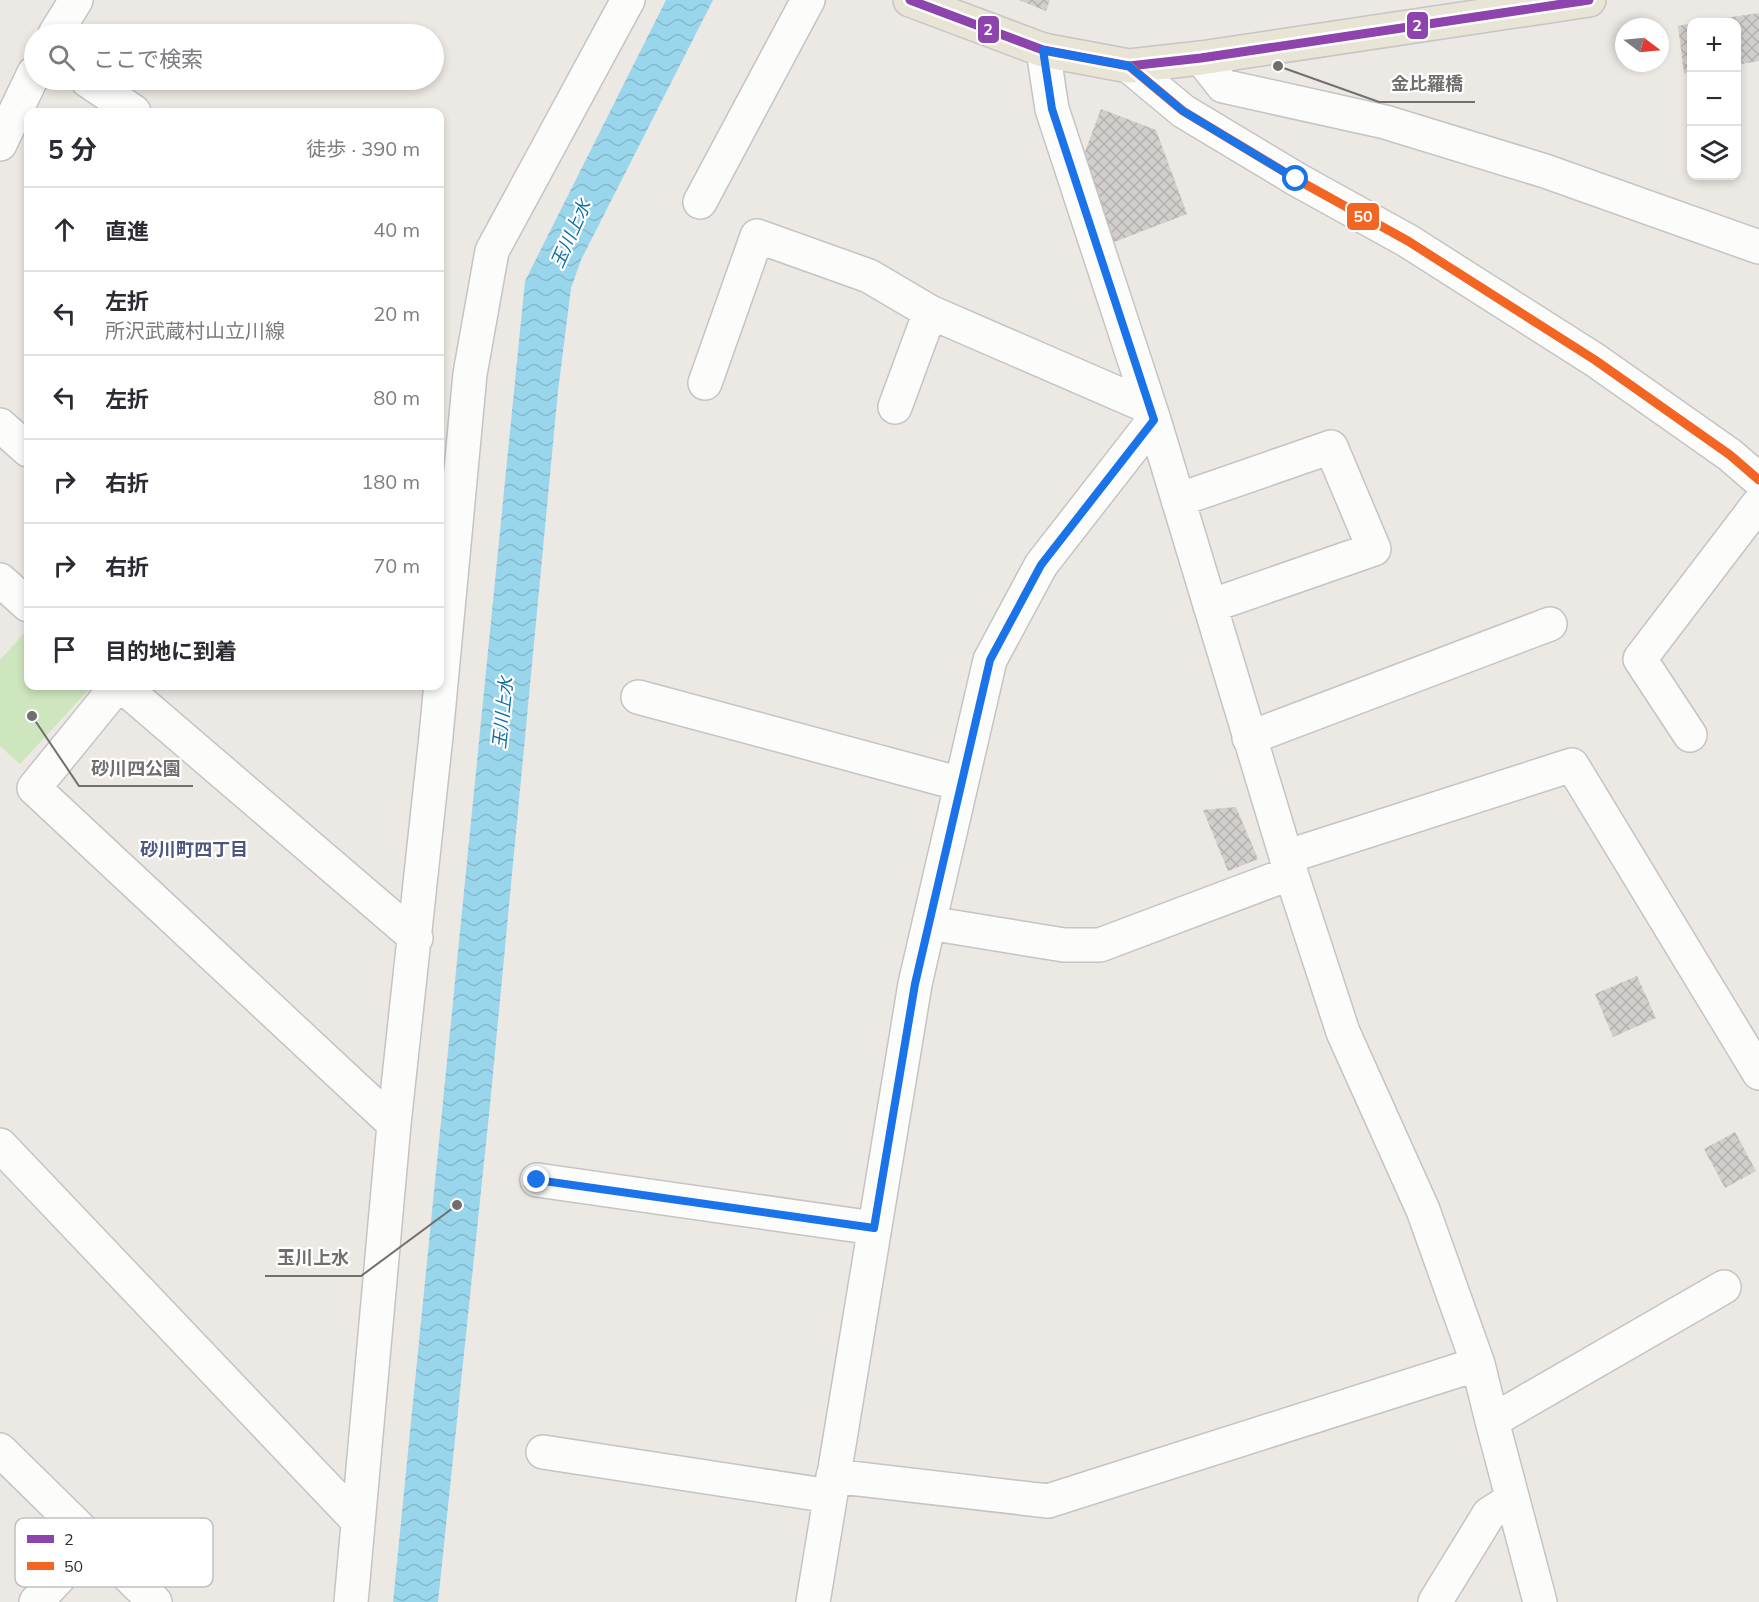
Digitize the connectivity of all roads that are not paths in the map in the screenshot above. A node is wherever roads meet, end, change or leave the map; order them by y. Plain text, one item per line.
1 (76, 0) edge
2 (628, 0) edge
3 (808, 0) edge
4 (910, 0) edge
5 (1589, 0) edge
6 (61, 24) edge
7 (1043, 50) junction
8 (1201, 58) junction
9 (1129, 66) junction
10 (28, 90) edge
11 (102, 90) edge
12 (128, 108) edge
13 (11, 143) edge
14 (700, 202) dead end
15 (1759, 247) edge
16 (930, 312) junction
17 (705, 383) dead end
18 (895, 407) dead end
19 (1152, 414) junction
20 (0, 425) edge
21 (24, 446) edge
22 (1759, 480) edge
23 (1178, 500) junction
24 (1759, 503) edge
25 (444, 572) edge
26 (0, 580) edge
27 (24, 601) edge
28 (1210, 606) junction
29 (1550, 624) dead end
30 (114, 690) edge
31 (127, 690) edge
32 (428, 694) edge
33 (638, 697) dead end
34 (1690, 735) dead end
35 (1250, 738) junction
36 (961, 784) junction
37 (1288, 865) junction
38 (929, 923) junction
39 (416, 938) junction
40 (1759, 1073) edge
41 (394, 1124) junction
42 (0, 1145) edge
43 (537, 1180) dead end
44 (874, 1228) junction
45 (1724, 1287) dead end
46 (1479, 1364) junction
47 (1492, 1421) junction
48 (0, 1450) edge
49 (543, 1452) dead end
50 (832, 1486) junction
51 (1512, 1499) junction
52 (68, 1518) edge
53 (357, 1520) junction
54 (50, 1587) edge
55 (139, 1587) edge
56 (36, 1602) edge
57 (155, 1602) edge
58 (351, 1602) edge
59 (813, 1602) edge
60 (1435, 1602) edge
61 (1540, 1602) edge

1 - 6 street
2 - 25 street
3 - 14 street
4 - 7 main road
5 - 8 main road
7 - 9 main road
7 - 19 street
8 - 9 main road
8 - 15 street
9 - 22 street
10 - 13 street
11 - 12 street
16 - 17 street
16 - 18 street
16 - 19 street
19 - 23 street
19 - 36 street
20 - 21 street
23 - 28 street
23 - 28 street
24 - 34 street
26 - 27 street
28 - 35 street
29 - 35 street
30 - 41 street
31 - 39 street
32 - 39 street
33 - 36 street
35 - 37 street
36 - 38 street
37 - 38 street
37 - 40 street
37 - 46 street
38 - 44 street
39 - 41 street
41 - 53 street
42 - 53 street
43 - 44 street
44 - 50 street
45 - 47 street
46 - 47 street
46 - 50 street
47 - 51 street
48 - 52 street
49 - 50 street
50 - 59 street
51 - 60 street
51 - 61 street
53 - 58 street
54 - 56 street
55 - 57 street

